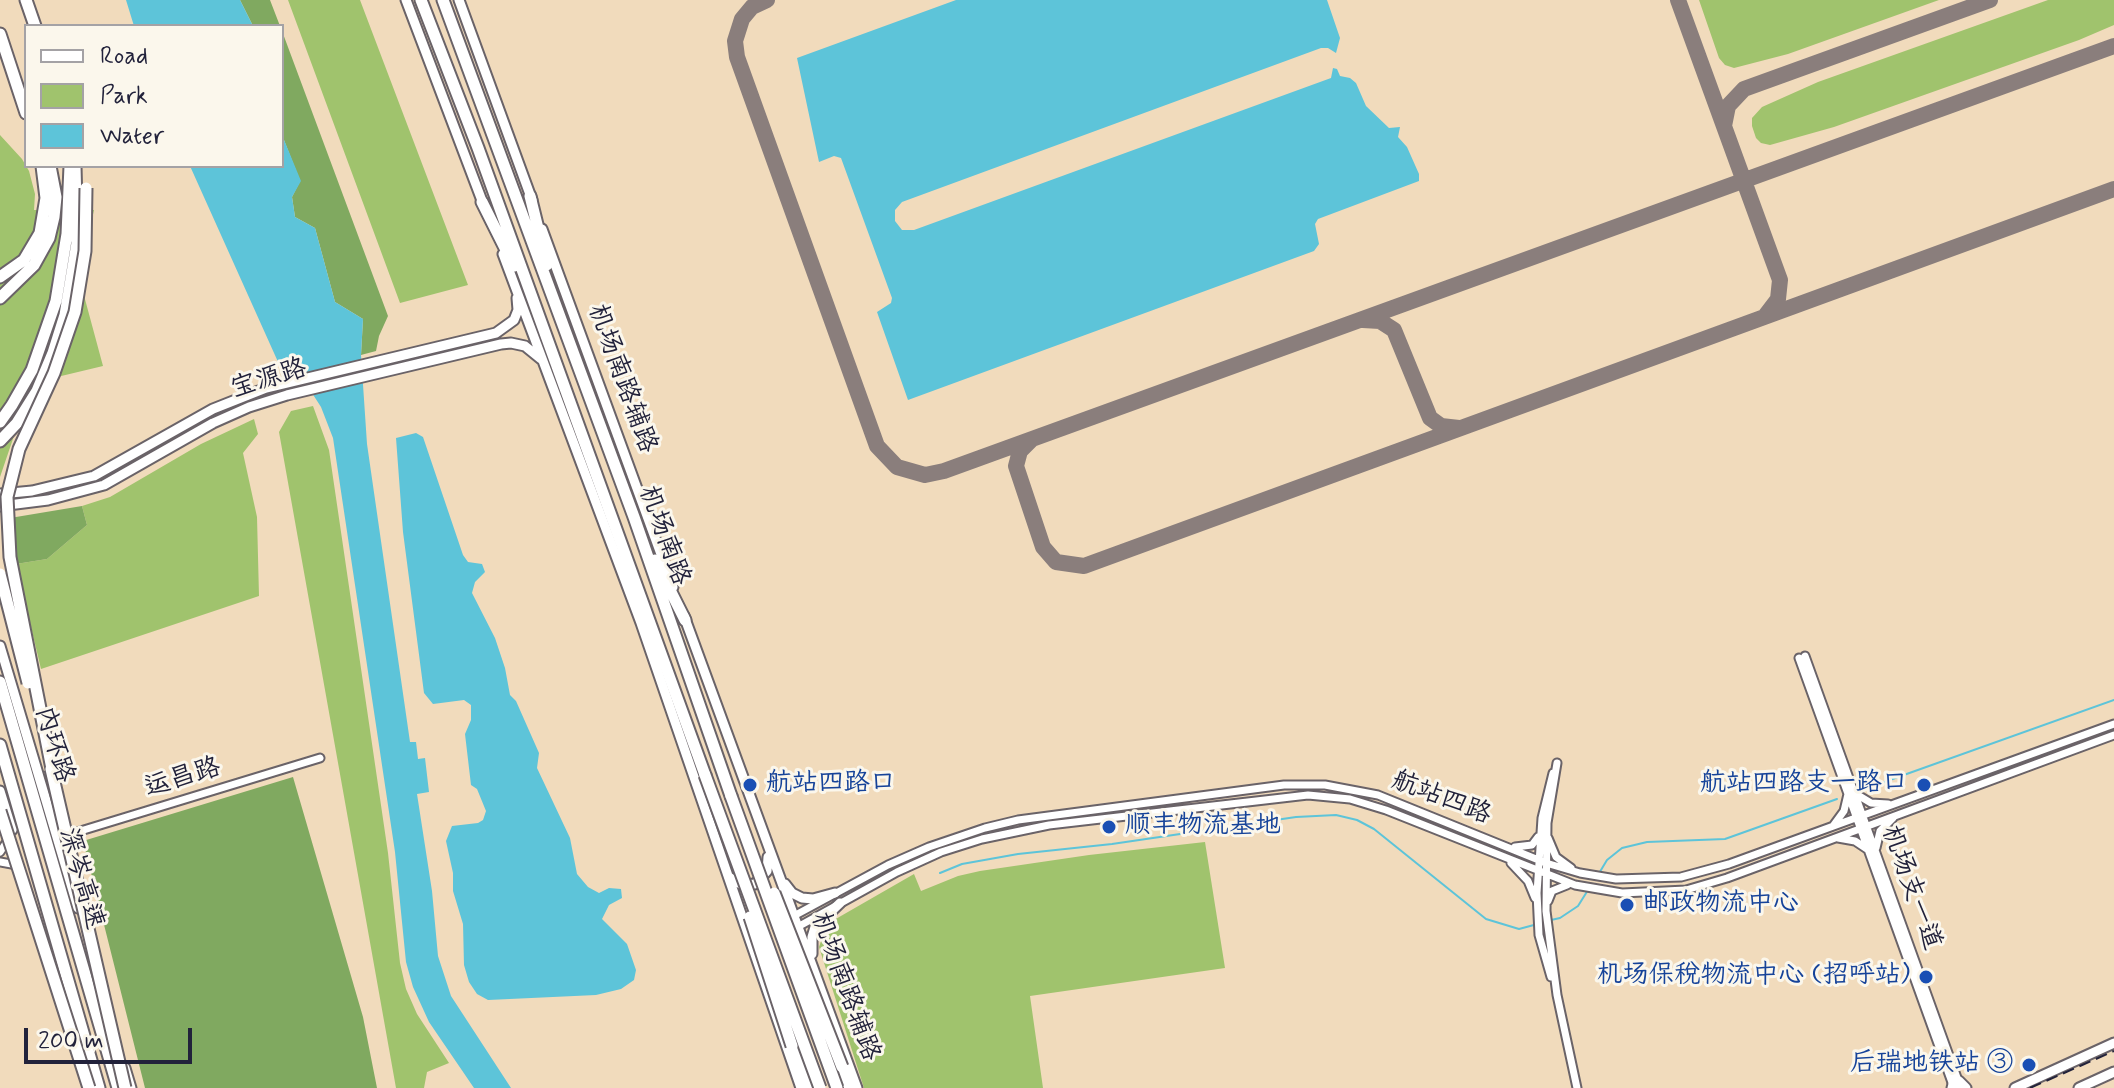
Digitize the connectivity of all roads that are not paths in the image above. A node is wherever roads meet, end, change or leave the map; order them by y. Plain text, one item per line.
1 (26, 0) edge
2 (406, 0) edge
3 (421, 0) edge
4 (443, 0) edge
5 (459, 0) edge
6 (34, 24) edge
7 (0, 34) edge
8 (24, 107) edge
9 (43, 168) edge
10 (50, 168) edge
11 (75, 168) edge
12 (50, 186) junction
13 (77, 188) junction
14 (530, 196) junction
15 (482, 202) junction
16 (1, 277) edge
17 (514, 282) junction
18 (0, 298) edge
19 (560, 316) junction
20 (541, 324) junction
21 (496, 333) junction
22 (501, 344) junction
23 (550, 377) junction
24 (0, 422) edge
25 (0, 441) edge
26 (0, 494) edge
27 (0, 506) edge
28 (634, 517) junction
29 (0, 574) edge
30 (685, 620) junction
31 (0, 646) edge
32 (1802, 657) dead end
33 (0, 682) edge
34 (2114, 724) edge
35 (2114, 735) edge
36 (0, 745) edge
37 (320, 758) dead end
38 (0, 773) edge
39 (53, 774) junction
40 (0, 791) edge
41 (1851, 793) junction
42 (731, 796) junction
43 (715, 801) junction
44 (1895, 804) junction
45 (0, 811) edge
46 (1896, 815) junction
47 (1860, 817) junction
48 (10, 826) junction
49 (1833, 827) junction
50 (1864, 828) junction
51 (763, 831) junction
52 (1543, 833) junction
53 (58, 838) junction
54 (1836, 838) junction
55 (1502, 845) junction
56 (31, 851) junction
57 (0, 852) edge
58 (1873, 853) junction
59 (1504, 858) junction
60 (1542, 861) junction
61 (0, 862) edge
62 (774, 864) junction
63 (24, 871) junction
64 (1542, 873) junction
65 (1580, 873) junction
66 (727, 874) junction
67 (1575, 885) junction
68 (838, 898) junction
69 (1542, 910) junction
70 (794, 916) junction
71 (798, 927) junction
72 (749, 939) junction
73 (753, 950) junction
74 (816, 973) junction
75 (2114, 1043) edge
76 (2114, 1072) edge
77 (1957, 1086) edge
78 (88, 1088) edge
79 (99, 1088) edge
80 (118, 1088) edge
81 (128, 1088) edge
82 (801, 1088) edge
83 (808, 1088) edge
84 (820, 1088) edge
85 (837, 1088) edge
86 (850, 1088) edge
87 (857, 1088) edge
88 (1577, 1088) edge
89 (2015, 1088) edge
90 (2079, 1088) edge

1 - 6 highway
2 - 15 main road
3 - 20 highway, 机场南路
4 - 19 highway, 机场南路
5 - 14 main road, 机场南路辅路
7 - 8 highway
9 - 12 highway
10 - 12 highway
11 - 13 highway
12 - 16 highway
12 - 18 highway
13 - 24 highway
13 - 25 highway
13 - 39 highway, bridge
14 - 19 highway
14 - 30 main road, 机场南路辅路
15 - 17 main road
15 - 20 highway
17 - 21 main road
17 - 23 main road
19 - 28 highway, 机场南路
20 - 43 highway, 机场南路, bridge
21 - 22 main road
21 - 26 main road, 宝源路
22 - 23 main road
22 - 27 main road, 宝源路
23 - 66 main road
28 - 30 highway
28 - 42 highway, 机场南路
29 - 39 highway, bridge
30 - 51 main road, 机场南路辅路
31 - 53 main road, 内环路
32 - 41 street, 机场支一道
33 - 80 highway, 深岑高速
34 - 44 street, 航站四路
35 - 46 street, 航站四路
36 - 56 highway, 深岑高速
37 - 53 street, 运昌路
38 - 56 highway
39 - 81 highway, bridge
40 - 48 main road
41 - 44 street
41 - 47 street, 机场支一道
41 - 49 street
42 - 85 highway, 机场南路, bridge
42 - 86 highway, bridge
43 - 83 highway, bridge
43 - 84 highway, 机场南路, bridge
44 - 47 street, 航站四路
45 - 78 highway, bridge
46 - 50 street, 航站四路
46 - 58 street
47 - 49 street, 航站四路
47 - 50 street, 机场支一道
48 - 57 street
48 - 63 main road
49 - 65 street, 航站四路
50 - 54 street, 航站四路
50 - 58 street, 机场支一道
51 - 62 main road, 机场南路辅路
51 - 66 main road
52 - 52 street
52 - 55 street
52 - 60 street
52 - 65 street
53 - 81 main road, 内环路
54 - 58 street
54 - 67 street, 航站四路
55 - 60 street, 航站四路
55 - 68 street, 航站四路
56 - 79 highway, 深岑高速
58 - 77 street, 机场支一道
59 - 64 street, 航站四路
59 - 68 street, 航站四路
59 - 69 street
60 - 64 street
60 - 65 street, 航站四路
61 - 63 street
62 - 68 main road
62 - 70 main road, 机场南路辅路
63 - 78 main road
64 - 67 street, 航站四路
64 - 69 street
66 - 72 main road
67 - 69 street
68 - 70 street, 航站四路
68 - 71 street, 航站四路
68 - 74 main road
69 - 88 street
70 - 71 main road, 机场南路辅路
70 - 72 street, 航站四路
71 - 73 street, 航站四路
71 - 74 main road, 机场南路辅路
72 - 73 main road
73 - 82 main road
74 - 87 main road, 机场南路辅路
75 - 89 main road
76 - 90 main road

